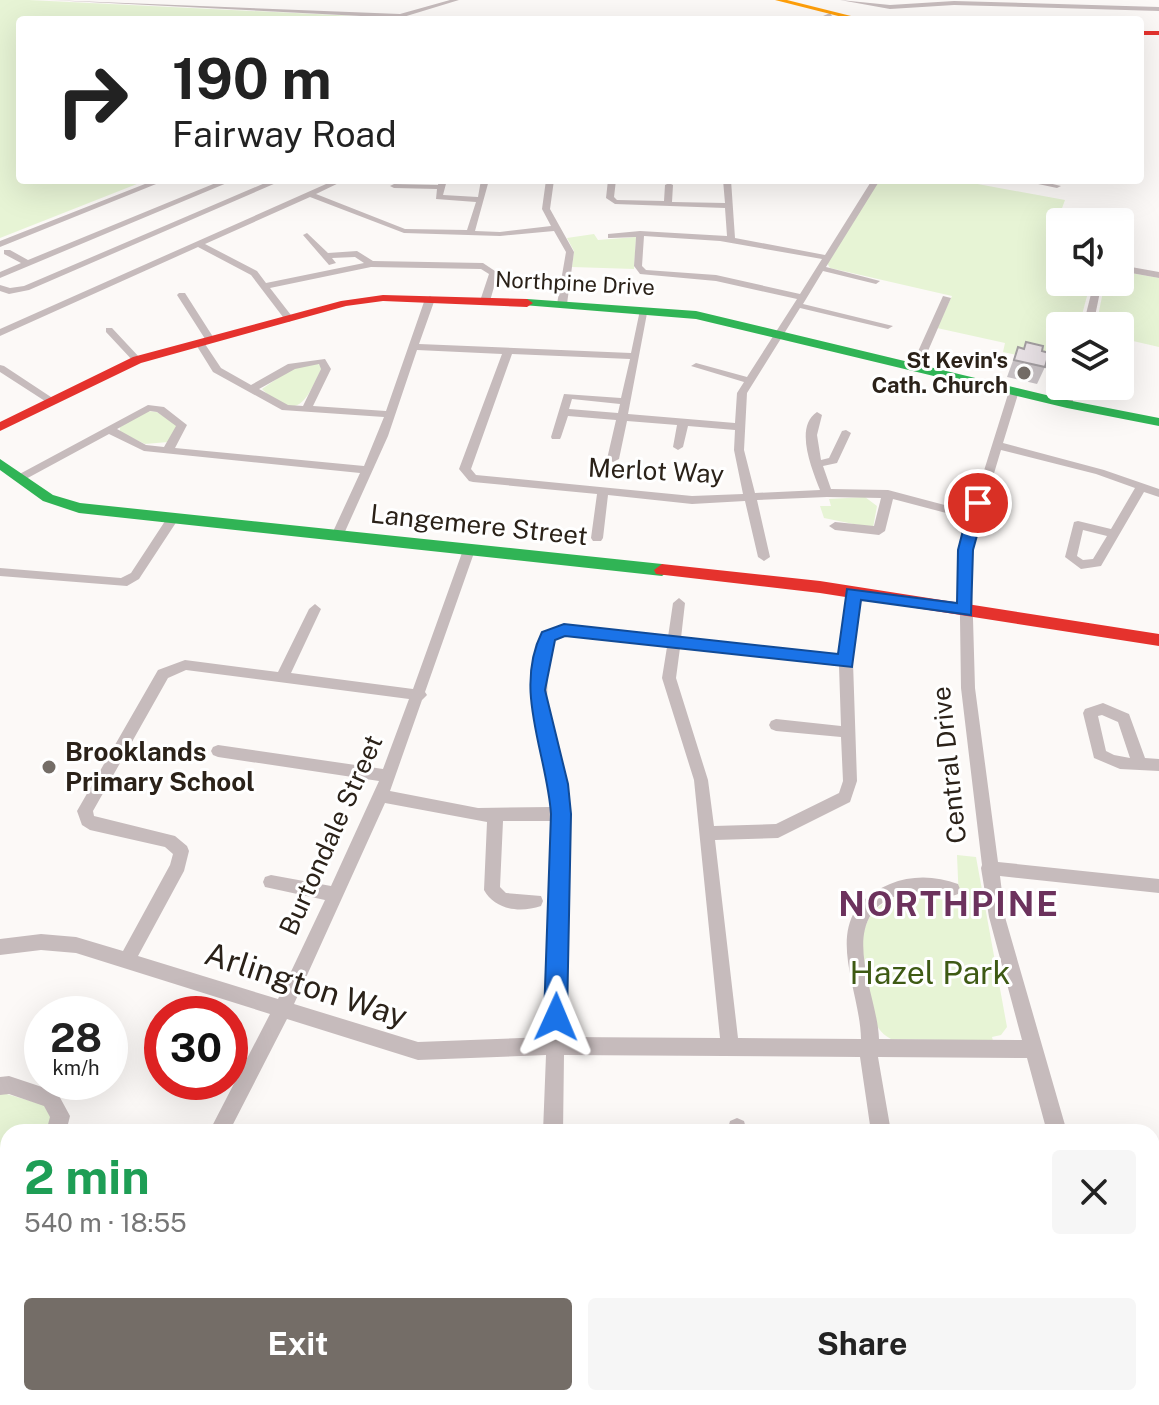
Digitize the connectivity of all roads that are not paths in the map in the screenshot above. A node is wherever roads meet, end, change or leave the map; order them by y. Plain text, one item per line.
1 (53, 0) edge
2 (179, 0) edge
3 (260, 0) edge
4 (456, 0) edge
5 (766, 0) edge
6 (778, 0) edge
7 (843, 0) edge
8 (172, 6) junction
9 (319, 6) dead end
10 (250, 9) junction
11 (1159, 9) edge
12 (313, 12) junction
13 (821, 16) edge
14 (822, 16) edge
15 (151, 184) edge
16 (202, 184) edge
17 (220, 184) edge
18 (270, 184) edge
19 (332, 184) edge
20 (441, 184) edge
21 (484, 184) edge
22 (549, 184) edge
23 (612, 184) edge
24 (727, 184) edge
25 (873, 184) edge
26 (1047, 184) edge
27 (669, 185) dead end
28 (394, 186) dead end
29 (1057, 186) dead end
30 (143, 187) junction
31 (211, 188) junction
32 (154, 193) dead end
33 (309, 194) junction
34 (165, 198) dead end
35 (481, 200) junction
36 (176, 203) junction
37 (668, 205) junction
38 (729, 206) junction
39 (128, 213) dead end
40 (200, 214) junction
41 (139, 218) junction
42 (93, 227) dead end
43 (556, 228) junction
44 (104, 232) junction
45 (470, 233) junction
46 (640, 233) junction
47 (307, 235) dead end
48 (611, 236) dead end
49 (731, 237) junction
50 (56, 242) dead end
51 (199, 244) junction
52 (4, 248) edge
53 (67, 248) junction
54 (326, 256) junction
55 (827, 258) junction
56 (28, 264) junction
57 (371, 264) junction
58 (820, 268) junction
59 (338, 269) junction
60 (1134, 271) edge
61 (0, 275) edge
62 (1159, 275) edge
63 (876, 281) dead end
64 (266, 286) junction
65 (0, 288) edge
66 (182, 295) dead end
67 (946, 298) dead end
68 (430, 299) junction
69 (485, 301) junction
70 (799, 301) junction
71 (562, 304) junction
72 (645, 310) junction
73 (289, 319) junction
74 (888, 326) dead end
75 (109, 330) dead end
76 (0, 333) edge
77 (778, 334) junction
78 (205, 342) junction
79 (414, 347) junction
80 (508, 351) junction
81 (634, 356) junction
82 (137, 360) junction
83 (696, 366) dead end
84 (916, 367) junction
85 (0, 368) edge
86 (748, 380) junction
87 (251, 389) junction
88 (1014, 391) junction
89 (1046, 393) edge
90 (1086, 400) edge
91 (52, 401) junction
92 (624, 401) junction
93 (306, 410) junction
94 (563, 412) junction
95 (390, 414) junction
96 (817, 415) dead end
97 (620, 416) junction
98 (683, 422) junction
99 (1159, 422) edge
100 (0, 427) edge
101 (739, 427) junction
102 (108, 429) junction
103 (846, 433) dead end
104 (556, 437) dead end
105 (997, 445) junction
106 (678, 447) dead end
107 (168, 450) junction
108 (613, 459) dead end
109 (0, 463) edge
110 (817, 464) junction
111 (367, 470) junction
112 (20, 477) junction
113 (1142, 486) junction
114 (603, 491) junction
115 (827, 493) junction
116 (1159, 493) edge
117 (888, 494) junction
118 (750, 496) junction
119 (974, 517) junction
120 (173, 518) junction
121 (835, 526) dead end
122 (1114, 534) dead end
123 (337, 536) junction
124 (597, 538) dead end
125 (469, 550) junction
126 (764, 557) dead end
127 (0, 572) edge
128 (853, 593) junction
129 (679, 603) dead end
130 (315, 609) dead end
131 (965, 610) junction
132 (1159, 640) edge
133 (673, 642) junction
134 (846, 662) junction
135 (282, 677) junction
136 (420, 695) junction
137 (776, 725) dead end
138 (848, 732) junction
139 (218, 751) dead end
140 (1139, 764) dead end
141 (1159, 765) edge
142 (389, 776) junction
143 (381, 796) junction
144 (561, 814) junction
145 (495, 816) junction
146 (708, 833) junction
147 (989, 868) junction
148 (271, 882) dead end
149 (1159, 886) edge
150 (952, 889) dead end
151 (337, 895) junction
152 (535, 901) dead end
153 (0, 947) edge
154 (127, 960) junction
155 (283, 1008) junction
156 (555, 1046) junction
157 (730, 1047) junction
158 (869, 1048) junction
159 (1031, 1049) junction
160 (0, 1086) edge
161 (58, 1124) edge
162 (223, 1124) edge
163 (553, 1124) edge
164 (880, 1124) edge
165 (1054, 1124) edge

1 - 8 street
2 - 8 street
3 - 10 street
4 - 12 street
5 - 13 street
6 - 14 street
7 - 11 street
8 - 10 street
9 - 12 street
10 - 12 street
15 - 30 street
16 - 31 street
17 - 31 street
18 - 40 street
19 - 33 street
20 - 28 street
20 - 35 street
21 - 35 street
22 - 43 street
23 - 37 street
24 - 38 street
25 - 55 street
26 - 29 street
27 - 37 street
30 - 32 street
30 - 52 street
31 - 36 street
33 - 45 street
33 - 51 street
34 - 36 street
35 - 45 street
36 - 40 street
36 - 41 street
37 - 38 street
38 - 49 street
39 - 41 street
40 - 65 street
41 - 44 street
42 - 44 street
43 - 45 street
43 - 71 street
44 - 53 street
46 - 48 street
46 - 49 street
46 - 70 street
47 - 54 street
49 - 55 street
50 - 53 street
51 - 64 street
51 - 76 street
52 - 56 street
53 - 56 street
54 - 57 street
54 - 59 street
55 - 58 street
56 - 61 street
57 - 59 street
57 - 69 street
58 - 63 street
58 - 70 street
59 - 64 street
60 - 62 street
64 - 73 street
66 - 78 street
67 - 84 street
68 - 69 street, Northpine Drive
68 - 73 street, Northpine Drive
68 - 79 street
69 - 71 street, Northpine Drive
70 - 74 street
70 - 77 street
71 - 72 street, Northpine Drive
72 - 77 street, Northpine Drive
72 - 81 street
73 - 78 street, Northpine Drive
75 - 82 street
77 - 84 street, Northpine Drive
77 - 86 street
78 - 82 street, Northpine Drive
78 - 87 street
79 - 80 street
79 - 95 street
80 - 81 street
80 - 114 street, Merlot Way
81 - 92 street
82 - 91 street, Northpine Drive
83 - 86 street
84 - 88 street, Northpine Drive
85 - 91 street
86 - 101 street
87 - 93 street
87 - 93 street
88 - 89 street, Northpine Drive
88 - 105 street, Central Drive
90 - 99 street, Northpine Drive
91 - 100 street, Northpine Drive
92 - 94 street
92 - 97 street
93 - 95 street
94 - 97 street
94 - 104 street
95 - 111 street
96 - 110 street
97 - 98 street
97 - 108 street
98 - 101 street
98 - 106 street
101 - 118 street
102 - 107 street
102 - 107 street
102 - 112 street
103 - 110 street
105 - 113 street
105 - 119 street, Central Drive
107 - 111 street
109 - 112 street, Langemere Street
110 - 115 street
111 - 123 street
112 - 120 street, Langemere Street
113 - 116 street
113 - 122 street
114 - 118 street, Merlot Way
114 - 124 street
115 - 117 street, Merlot Way
115 - 118 street, Merlot Way
117 - 119 street, Merlot Way
117 - 121 street
118 - 126 street
119 - 131 street, Central Drive
120 - 123 street, Langemere Street
120 - 127 street
123 - 125 street, Langemere Street
125 - 128 street, Langemere Street
125 - 136 street, Burtondale Street
128 - 131 street, Langemere Street
128 - 134 street
129 - 133 street
130 - 135 street
131 - 132 street, Langemere Street
131 - 147 street, Central Drive
133 - 134 street
133 - 144 street
133 - 146 street
134 - 138 street
135 - 136 street
135 - 154 street
136 - 142 street, Burtondale Street
137 - 138 street
138 - 146 street
139 - 142 street
140 - 141 street
142 - 143 street, Burtondale Street
143 - 145 street
143 - 151 street, Burtondale Street
144 - 145 street
144 - 156 street
145 - 152 street
146 - 157 street
147 - 149 street
147 - 159 street, Central Drive
148 - 151 street
150 - 158 street
151 - 155 street, Burtondale Street
153 - 154 street, Arlington Way
154 - 155 street, Arlington Way
155 - 156 street, Arlington Way
155 - 162 street, Burtondale Street
156 - 157 street, Arlington Way
156 - 163 street
157 - 158 street, Arlington Way
158 - 159 street, Arlington Way
158 - 164 street
159 - 165 street, Central Drive
160 - 161 street

